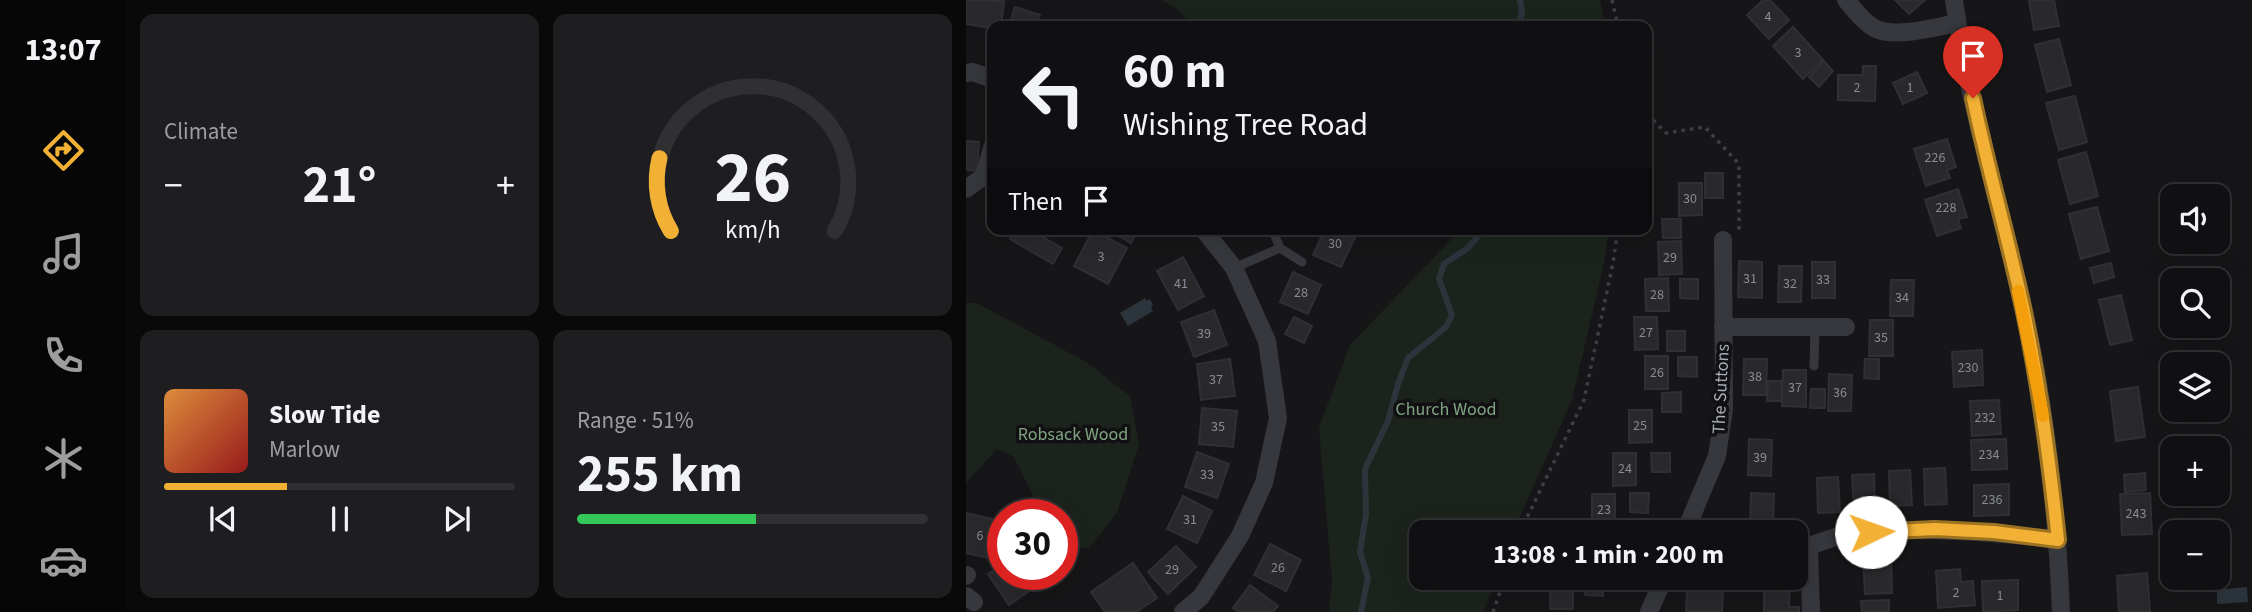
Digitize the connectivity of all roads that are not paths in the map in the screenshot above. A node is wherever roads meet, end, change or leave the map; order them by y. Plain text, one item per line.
1 (1846, 0) edge
2 (1954, 0) edge
3 (1957, 23) junction
4 (966, 72) edge
5 (987, 77) edge
6 (987, 178) edge
7 (966, 188) edge
8 (1208, 235) edge
9 (1275, 235) edge
10 (1723, 240) road end
11 (1280, 248) junction
12 (1302, 262) dead end
13 (1234, 268) junction
14 (1723, 327) junction
15 (1815, 327) junction
16 (1846, 327) dead end
17 (1814, 366) dead end
18 (1692, 520) edge
19 (2058, 540) junction
20 (1808, 546) edge
21 (1659, 590) edge
22 (1808, 590) edge
23 (1182, 612) edge
24 (1649, 612) edge
25 (1811, 612) edge
26 (2061, 612) edge

1 - 3 street
2 - 3 street
3 - 19 street
4 - 5 street
6 - 7 street
8 - 13 street
9 - 11 lane
10 - 14 street, The Suttons
11 - 12 lane
11 - 13 lane
13 - 23 street
14 - 15 street, The Suttons
14 - 18 street, The Suttons
15 - 16 street, The Suttons
15 - 17 lane
19 - 20 street
19 - 26 street
21 - 24 street
22 - 25 street

